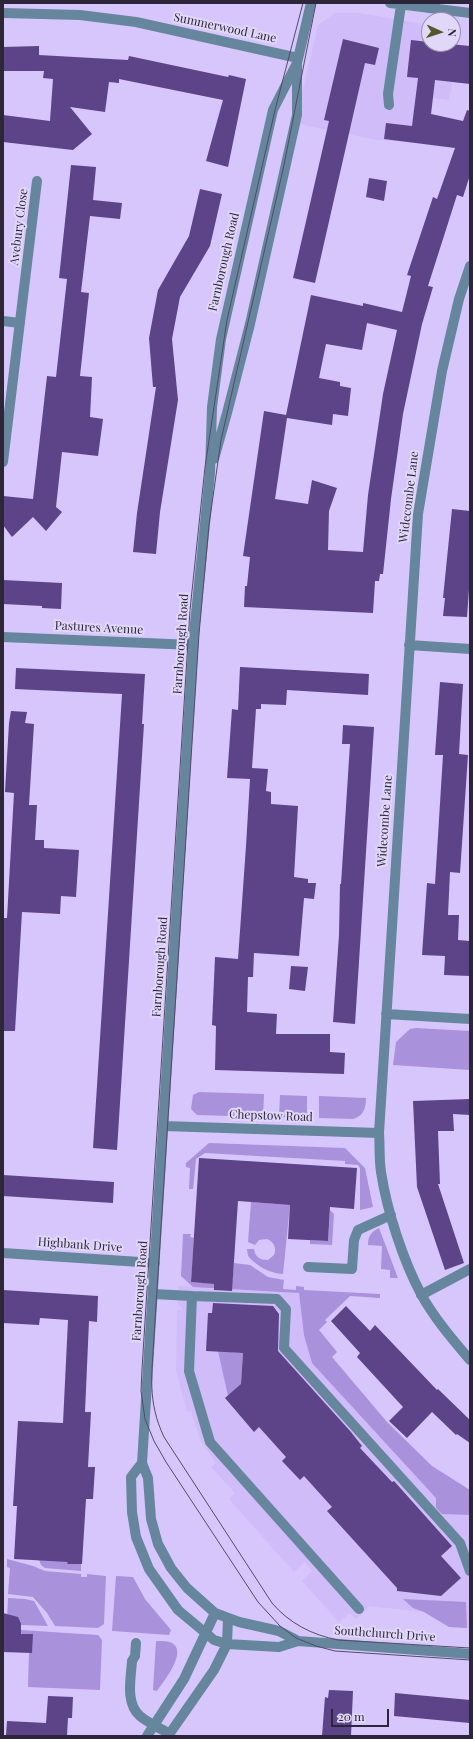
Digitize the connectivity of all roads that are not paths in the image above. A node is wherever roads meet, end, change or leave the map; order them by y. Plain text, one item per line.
1 (310, 3) edge
2 (390, 3) edge
3 (401, 5) junction
4 (469, 10) edge
5 (3, 13) edge
6 (297, 60) junction
7 (388, 105) dead end
8 (38, 181) dead end
9 (470, 266) edge
10 (3, 321) edge
11 (20, 323) junction
12 (3, 462) edge
13 (210, 473) junction
14 (3, 637) edge
15 (410, 645) junction
16 (193, 646) junction
17 (470, 649) edge
18 (386, 1014) junction
19 (470, 1019) edge
20 (163, 1126) junction
21 (379, 1133) junction
22 (391, 1215) junction
23 (3, 1253) edge
24 (155, 1263) junction
25 (308, 1267) dead end
26 (470, 1269) edge
27 (153, 1294) junction
28 (421, 1295) junction
29 (192, 1296) junction
30 (470, 1360) edge
31 (142, 1464) junction
32 (470, 1571) edge
33 (359, 1609) dead end
34 (215, 1613) junction
35 (228, 1618) junction
36 (259, 1627) joint
37 (205, 1634) junction
38 (298, 1641) junction
39 (136, 1643) dead end
40 (227, 1644) junction
41 (470, 1654) edge
42 (155, 1724) junction
43 (169, 1735) edge
44 (147, 1736) edge

1 - 6 street, Farnborough Road
2 - 3 street
3 - 4 street
3 - 7 street
5 - 6 street, Summerwood Lane
6 - 13 street, Farnborough Road
6 - 13 street, Farnborough Road
8 - 11 street, Avebury Close
9 - 15 street, Widecombe Lane
10 - 11 street
11 - 12 street, Avebury Close
13 - 16 street, Farnborough Road
14 - 16 street, Pastures Avenue
15 - 17 street
15 - 18 street, Widecombe Lane
16 - 20 street, Farnborough Road
18 - 19 street
18 - 21 street, Widecombe Lane
20 - 21 street, Chepstow Road
20 - 24 street, Farnborough Road
21 - 22 street, Widecombe Lane
22 - 25 street
22 - 28 street, Widecombe Lane
23 - 24 street, Highbank Drive
24 - 27 street, Farnborough Road
26 - 28 street
27 - 29 street
27 - 31 street, Farnborough Road
28 - 30 street, Widecombe Lane
29 - 32 street
29 - 33 street
31 - 34 street, Farnborough Road
31 - 37 street
34 - 35 street, Farnborough Road
34 - 37 street
35 - 36 street, Farnborough Road
35 - 40 street
36 - 38 street, Southchurch Drive
37 - 40 street
37 - 42 street
38 - 40 street, Southchurch Drive
38 - 41 street, Southchurch Drive
39 - 42 street
40 - 43 street
42 - 43 street
42 - 44 street

